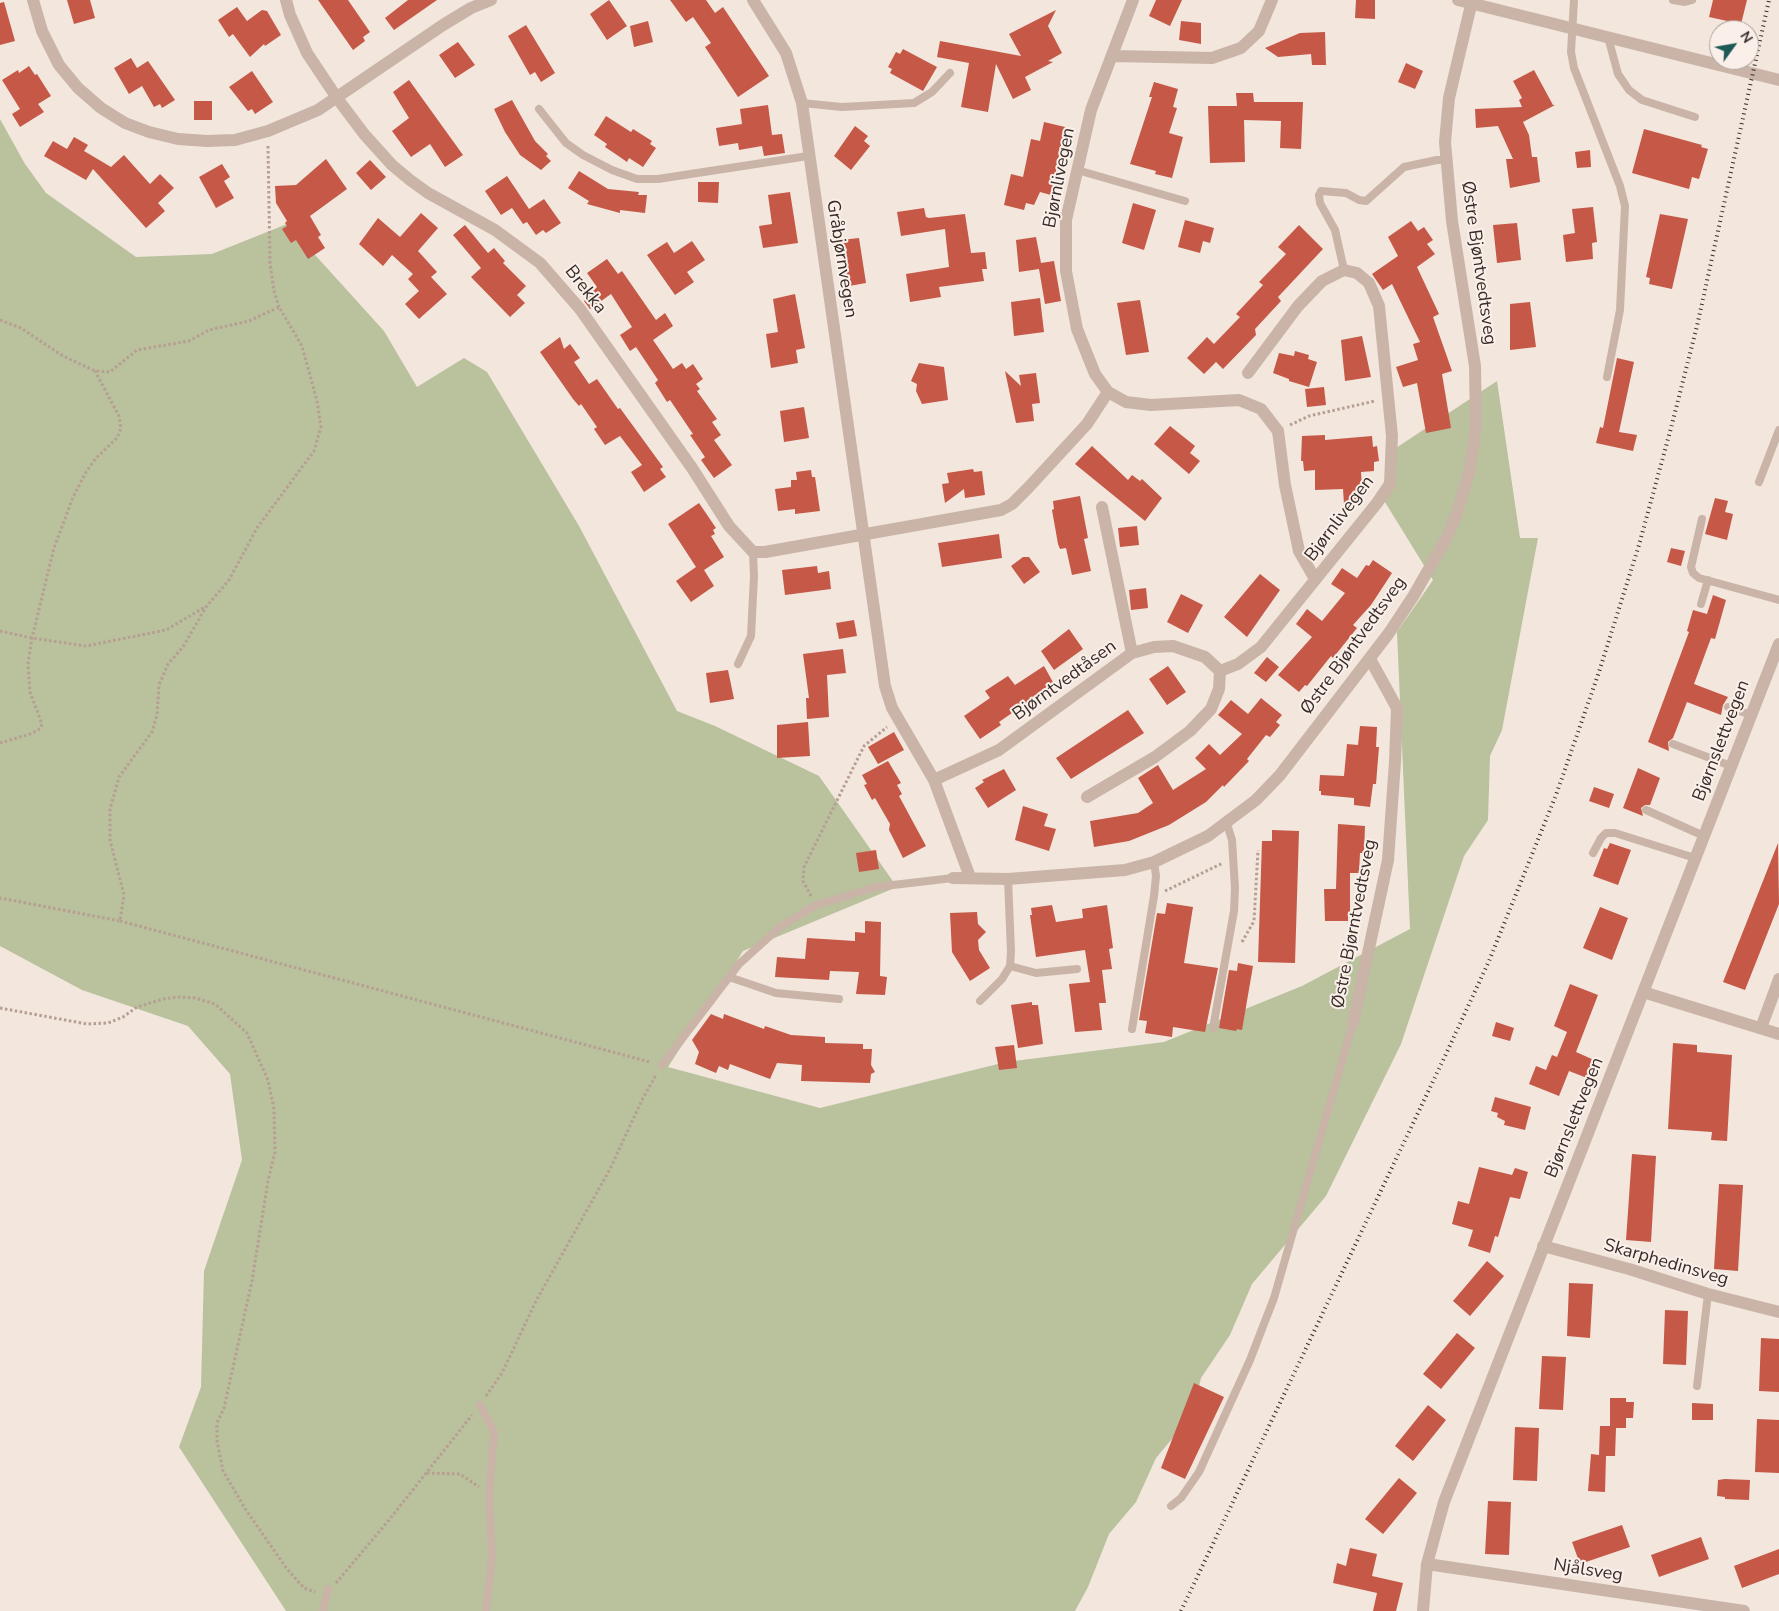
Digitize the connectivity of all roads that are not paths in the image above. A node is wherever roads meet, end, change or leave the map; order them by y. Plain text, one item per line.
1 (33, 0) edge
2 (286, 0) edge
3 (491, 0) edge
4 (753, 0) edge
5 (1133, 0) edge
6 (1272, 0) edge
7 (1458, 0) edge
8 (1574, 0) edge
9 (1673, 0) edge
10 (1692, 0) edge
11 (1470, 5) junction
12 (1572, 28) junction
13 (1608, 37) junction
14 (1112, 56) junction
15 (950, 73) dead end
16 (1779, 80) edge
17 (336, 98) junction
18 (802, 103) junction
19 (539, 109) dead end
20 (1695, 117) dead end
21 (808, 156) junction
22 (1445, 160) junction
23 (1077, 170) junction
24 (1185, 201) dead end
25 (1344, 270) junction
26 (1248, 373) dead end
27 (1606, 376) dead end
28 (1108, 392) junction
29 (1779, 430) edge
30 (1759, 482) dead end
31 (1102, 507) dead end
32 (1702, 519) dead end
33 (865, 534) junction
34 (753, 552) junction
35 (1315, 580) junction
36 (1708, 580) junction
37 (1779, 600) edge
38 (1701, 604) dead end
39 (1779, 644) edge
40 (1132, 653) junction
41 (1370, 659) junction
42 (738, 664) dead end
43 (1220, 671) junction
44 (1728, 706) dead end
45 (1751, 715) junction
46 (1673, 744) dead end
47 (1731, 766) junction
48 (934, 780) junction
49 (1088, 797) dead end
50 (1646, 810) dead end
51 (1227, 824) junction
52 (1704, 836) junction
53 (1592, 853) dead end
54 (1696, 858) junction
55 (1154, 862) junction
56 (970, 877) junction
57 (953, 878) joint
58 (1008, 879) junction
59 (1010, 966) junction
60 (1077, 969) dead end
61 (729, 977) junction
62 (1779, 979) edge
63 (1644, 992) junction
64 (839, 999) dead end
65 (980, 1001) dead end
66 (1353, 1023) joint
67 (1213, 1028) dead end
68 (1761, 1028) junction
69 (1132, 1029) dead end
70 (1779, 1034) edge
71 (662, 1065) road end
72 (1543, 1246) junction
73 (1708, 1294) junction
74 (1779, 1312) edge
75 (1697, 1386) dead end
76 (480, 1405) road end
77 (1171, 1506) dead end
78 (1427, 1564) junction
79 (328, 1589) road end
80 (323, 1611) edge
81 (486, 1611) edge
82 (1423, 1611) edge
83 (1744, 1611) edge

1 - 17 street
2 - 17 street, Brekka
3 - 17 street
4 - 18 street, Gråbjørnvegen
5 - 14 street, Bjørnlivegen
6 - 14 street
7 - 11 street
8 - 12 lane
9 - 10 lane
11 - 12 street
11 - 22 street, Østre Bjøntvedtsveg
12 - 13 street
12 - 27 lane
13 - 16 street
13 - 20 lane
14 - 23 street, Bjørnlivegen
15 - 18 lane
17 - 34 street, Brekka
18 - 21 street, Gråbjørnvegen
19 - 21 lane
21 - 33 street, Gråbjørnvegen
22 - 25 lane
22 - 41 street, Østre Bjøntvedtsveg
23 - 24 lane
23 - 28 street, Bjørnlivegen
25 - 26 street
25 - 35 street, Bjørnlivegen
28 - 33 street
28 - 35 street, Bjørnlivegen
29 - 30 lane
31 - 40 street
32 - 36 lane
33 - 34 street
33 - 48 street
34 - 42 lane
35 - 43 street
36 - 37 lane
36 - 38 lane
39 - 45 street, Bjørnslettvegen
40 - 43 street, Bjørntvedtåsen
40 - 48 street, Bjørntvedtåsen
41 - 51 street, Østre Bjøntvedtsveg
41 - 66 street, Østre Bjørntvedtsveg
43 - 49 street
44 - 45 lane
45 - 47 street, Bjørnslettvegen
46 - 47 lane
47 - 52 street, Bjørnslettvegen
48 - 56 street
50 - 52 lane
51 - 55 street, Østre Bjøntvedtsveg
51 - 67 lane
52 - 54 street, Bjørnslettvegen
53 - 54 lane
54 - 63 street, Bjørnslettvegen
55 - 58 street, Østre Bjøntvedtsveg
55 - 69 lane
56 - 57 street, Østre Bjøntvedtsveg
56 - 58 street, Østre Bjøntvedtsveg
57 - 61 lane
58 - 59 lane
59 - 60 lane
59 - 65 lane
61 - 64 lane
61 - 71 lane
62 - 68 street
63 - 68 street
63 - 72 street, Bjørnslettvegen
66 - 77 lane
68 - 70 street
72 - 73 street, Skarphedinsveg
72 - 78 street, Bjørnslettvegen
73 - 74 street, Skarphedinsveg
73 - 75 lane
76 - 81 lane
78 - 82 street, Bjørnslettvegen
78 - 83 street, Njålsveg
79 - 80 lane

